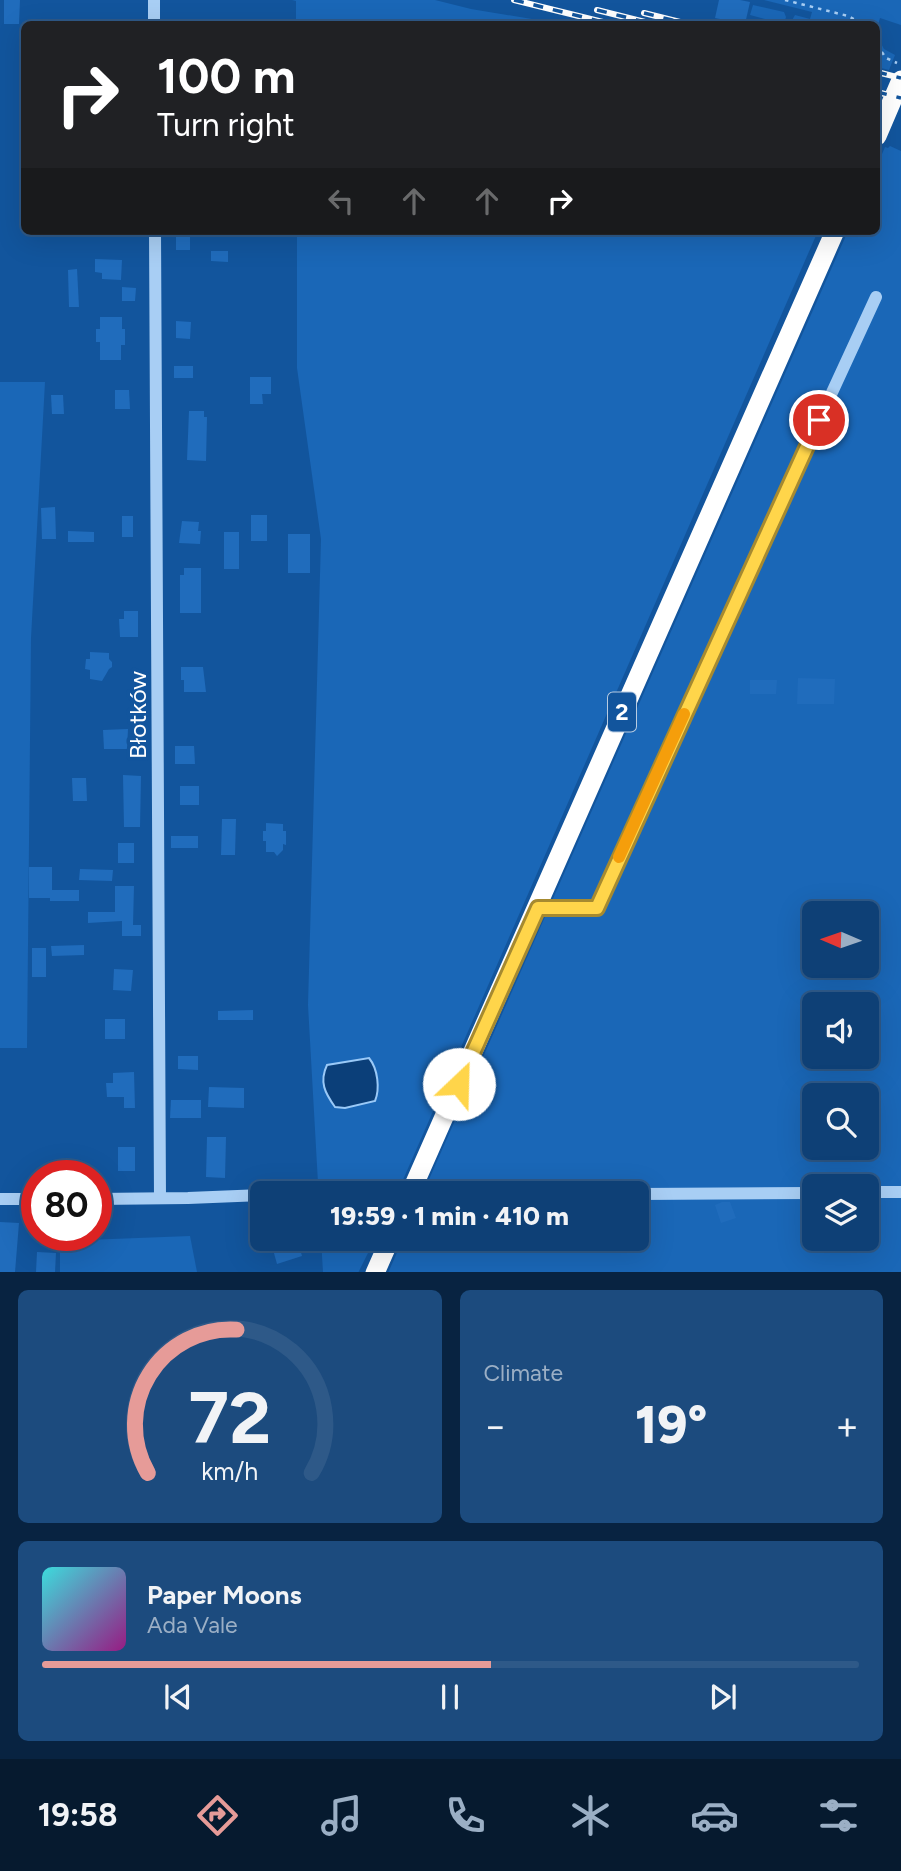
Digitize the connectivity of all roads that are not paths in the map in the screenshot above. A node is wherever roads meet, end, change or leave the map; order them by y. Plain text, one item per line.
1 (154, 0) edge
2 (154, 21) edge
3 (901, 80) edge
4 (880, 128) edge
5 (155, 235) edge
6 (833, 235) edge
7 (876, 297) dead end
8 (538, 908) junction
9 (416, 1181) edge
10 (879, 1192) edge
11 (901, 1192) edge
12 (802, 1193) edge
13 (649, 1194) edge
14 (250, 1195) edge
15 (160, 1198) junction
16 (0, 1199) edge
17 (21, 1199) edge
18 (112, 1199) edge
19 (385, 1251) edge
20 (375, 1272) edge

1 - 2 street
3 - 4 highway
5 - 15 street, Błotków
6 - 8 highway, 2
7 - 8 street
8 - 9 highway, 2
10 - 11 street
12 - 13 street
14 - 15 street
15 - 18 street
16 - 17 street
19 - 20 highway

